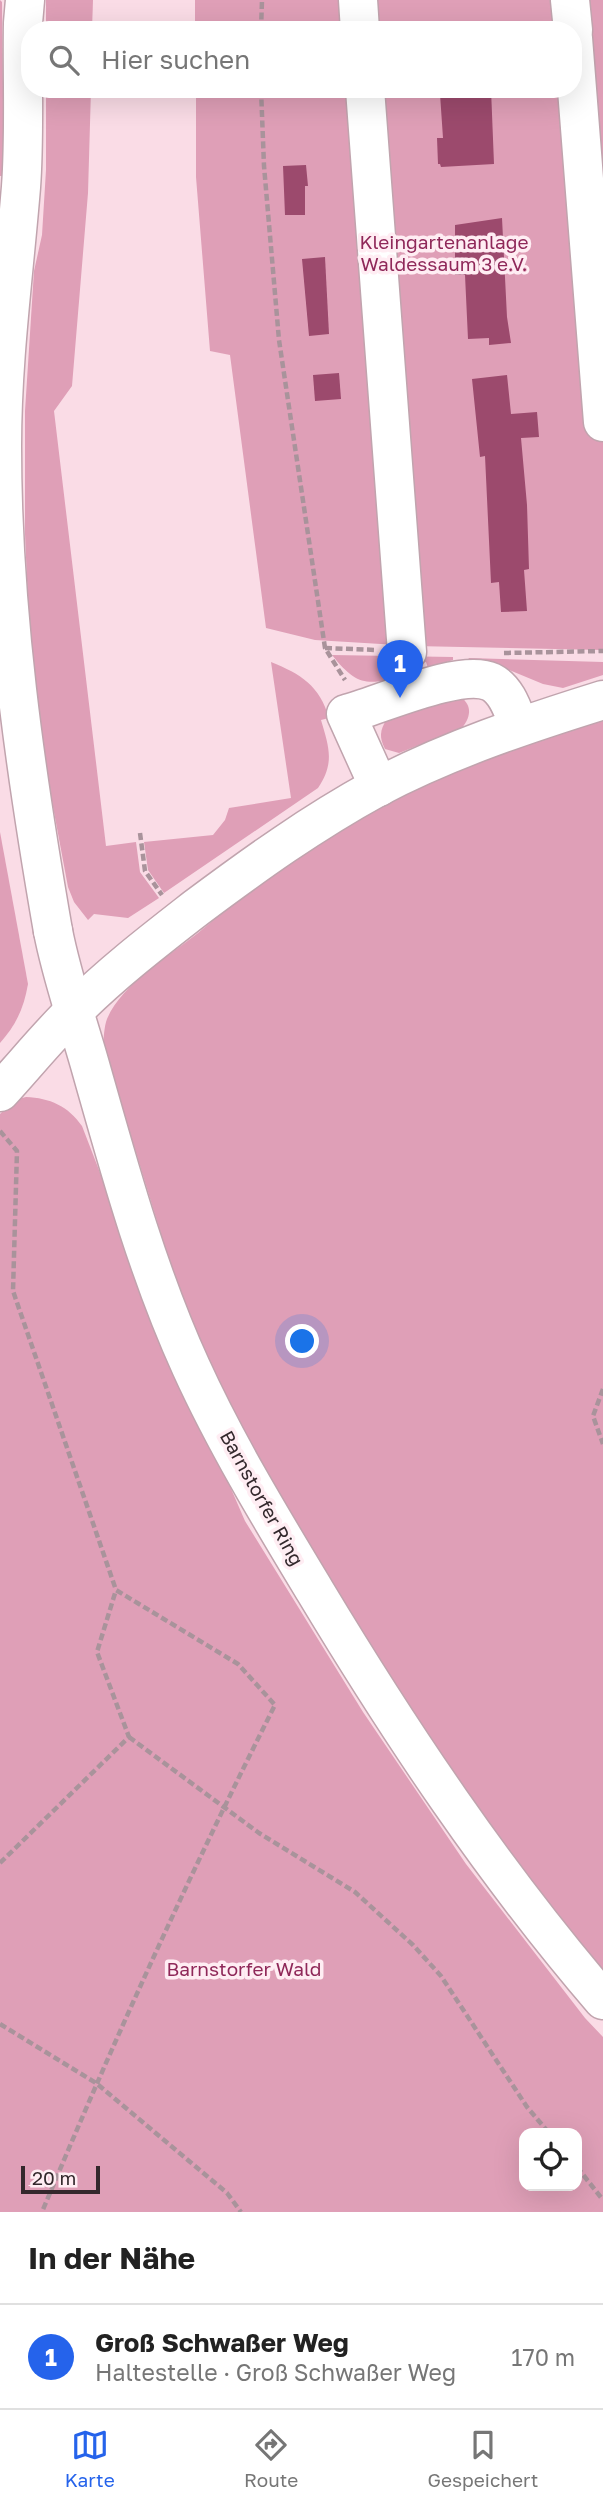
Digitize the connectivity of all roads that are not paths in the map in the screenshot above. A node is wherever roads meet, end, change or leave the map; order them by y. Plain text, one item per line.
1 (358, 0) edge
2 (570, 0) edge
3 (359, 21) edge
4 (572, 21) edge
5 (22, 98) edge
6 (366, 98) edge
7 (578, 98) edge
8 (0, 299) edge
9 (4, 365) junction
10 (603, 422) edge
11 (407, 652) road end
12 (603, 701) edge
13 (519, 726) junction
14 (379, 787) junction
15 (75, 1009) junction
16 (0, 1092) edge
17 (603, 2000) edge

1 - 3 main road
2 - 4 main road
5 - 9 main road
6 - 11 main road
7 - 10 main road
8 - 9 main road
9 - 15 main road, Barnstorfer Ring
12 - 13 main road
13 - 14 main road
13 - 14 main road
14 - 15 main road
15 - 16 main road
15 - 17 main road, Barnstorfer Ring

